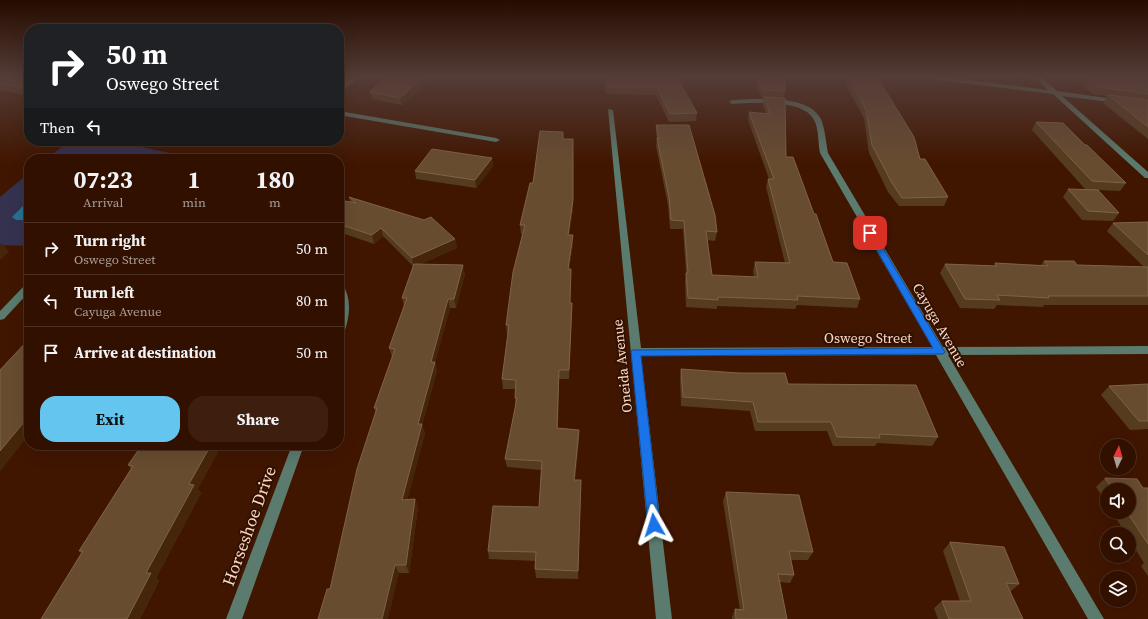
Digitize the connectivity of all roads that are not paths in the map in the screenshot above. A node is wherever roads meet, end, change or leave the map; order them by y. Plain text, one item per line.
1 (793, 105) edge
2 (1067, 105) edge
3 (610, 110) dead end
4 (344, 114) edge
5 (496, 140) dead end
6 (1148, 176) edge
7 (24, 291) edge
8 (344, 296) edge
9 (0, 317) edge
10 (344, 320) edge
11 (1148, 350) edge
12 (636, 352) junction
13 (940, 352) junction
14 (296, 450) edge
15 (234, 619) edge
16 (664, 619) edge
17 (1096, 619) edge

1 - 13 street, Cayuga Avenue
2 - 6 street
3 - 12 street, Oneida Avenue
4 - 5 street
7 - 9 street
8 - 10 street
11 - 13 street, Oswego Street
12 - 13 street, Oswego Street
12 - 16 street, Oneida Avenue
13 - 17 street, Cayuga Avenue
14 - 15 street, Horseshoe Drive

